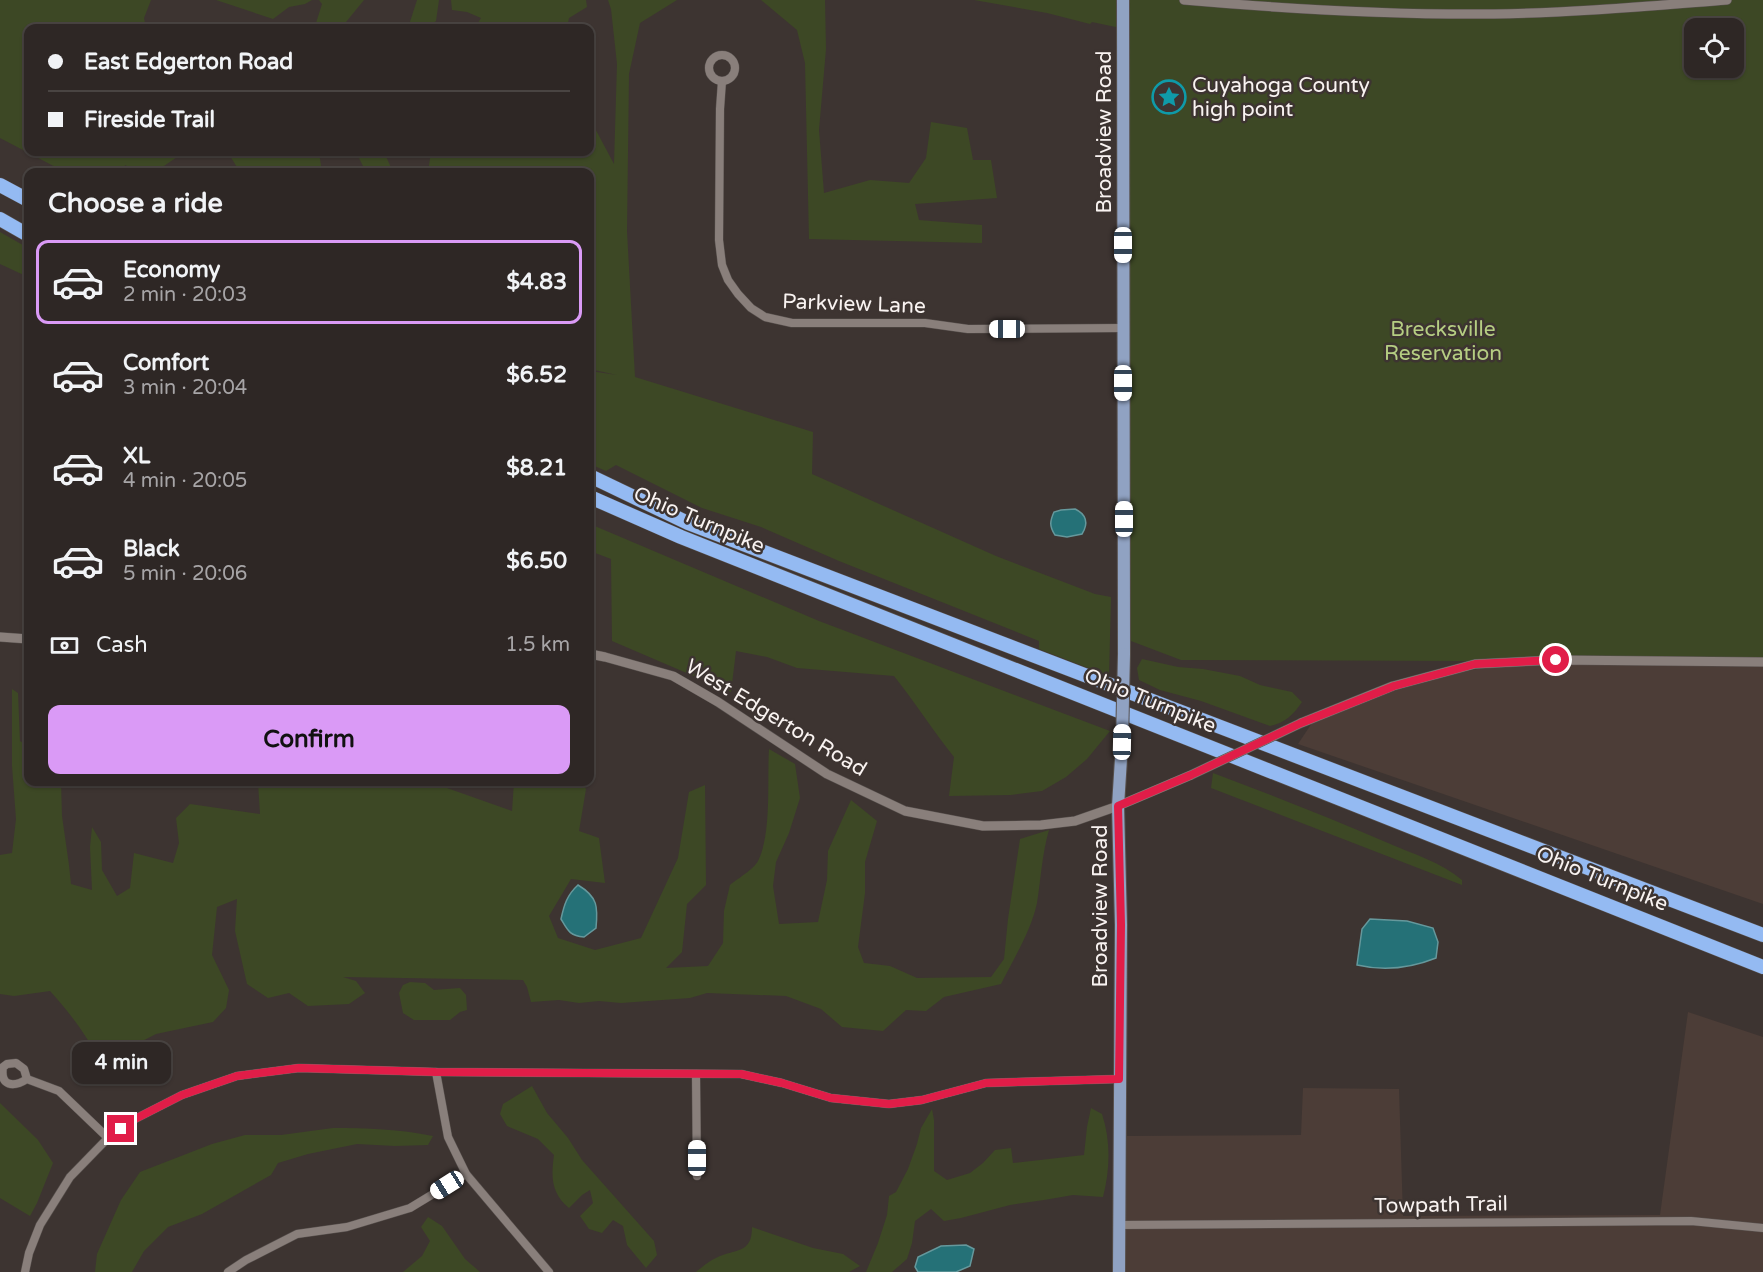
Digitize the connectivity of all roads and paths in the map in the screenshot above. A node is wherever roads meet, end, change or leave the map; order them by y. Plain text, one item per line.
1 (1124, 0) edge
2 (1184, 0) edge
3 (1727, 0) edge
4 (722, 81) dead end
5 (0, 185) edge
6 (24, 198) edge
7 (0, 219) edge
8 (24, 233) edge
9 (1123, 328) junction
10 (594, 478) edge
11 (594, 499) edge
12 (0, 637) edge
13 (24, 639) edge
14 (594, 655) edge
15 (1763, 662) edge
16 (1118, 806) junction
17 (1763, 935) edge
18 (1762, 967) edge
19 (436, 1072) junction
20 (696, 1074) junction
21 (27, 1078) dead end
22 (1119, 1079) junction
23 (108, 1138) junction
24 (466, 1174) junction
25 (697, 1176) dead end
26 (1119, 1225) junction
27 (1763, 1228) edge
28 (25, 1272) edge
29 (228, 1272) edge
30 (549, 1272) edge
31 (1119, 1272) edge

1 - 9 main road, Broadview Road
2 - 3 street
4 - 9 street, Parkview Lane
5 - 6 highway
7 - 8 highway
9 - 16 main road, Broadview Road, bridge
10 - 17 highway, Ohio Turnpike
11 - 18 highway, Ohio Turnpike
12 - 13 street
14 - 16 street, West Edgerton Road
15 - 16 street, West Edgerton Road, bridge
16 - 22 main road, Broadview Road
19 - 20 street
19 - 23 street
19 - 24 street
20 - 22 street
20 - 25 street
21 - 23 street
22 - 26 main road, Broadview Road
23 - 28 street
24 - 29 street
24 - 30 street
26 - 27 street, Towpath Trail
26 - 31 main road, Broadview Road

